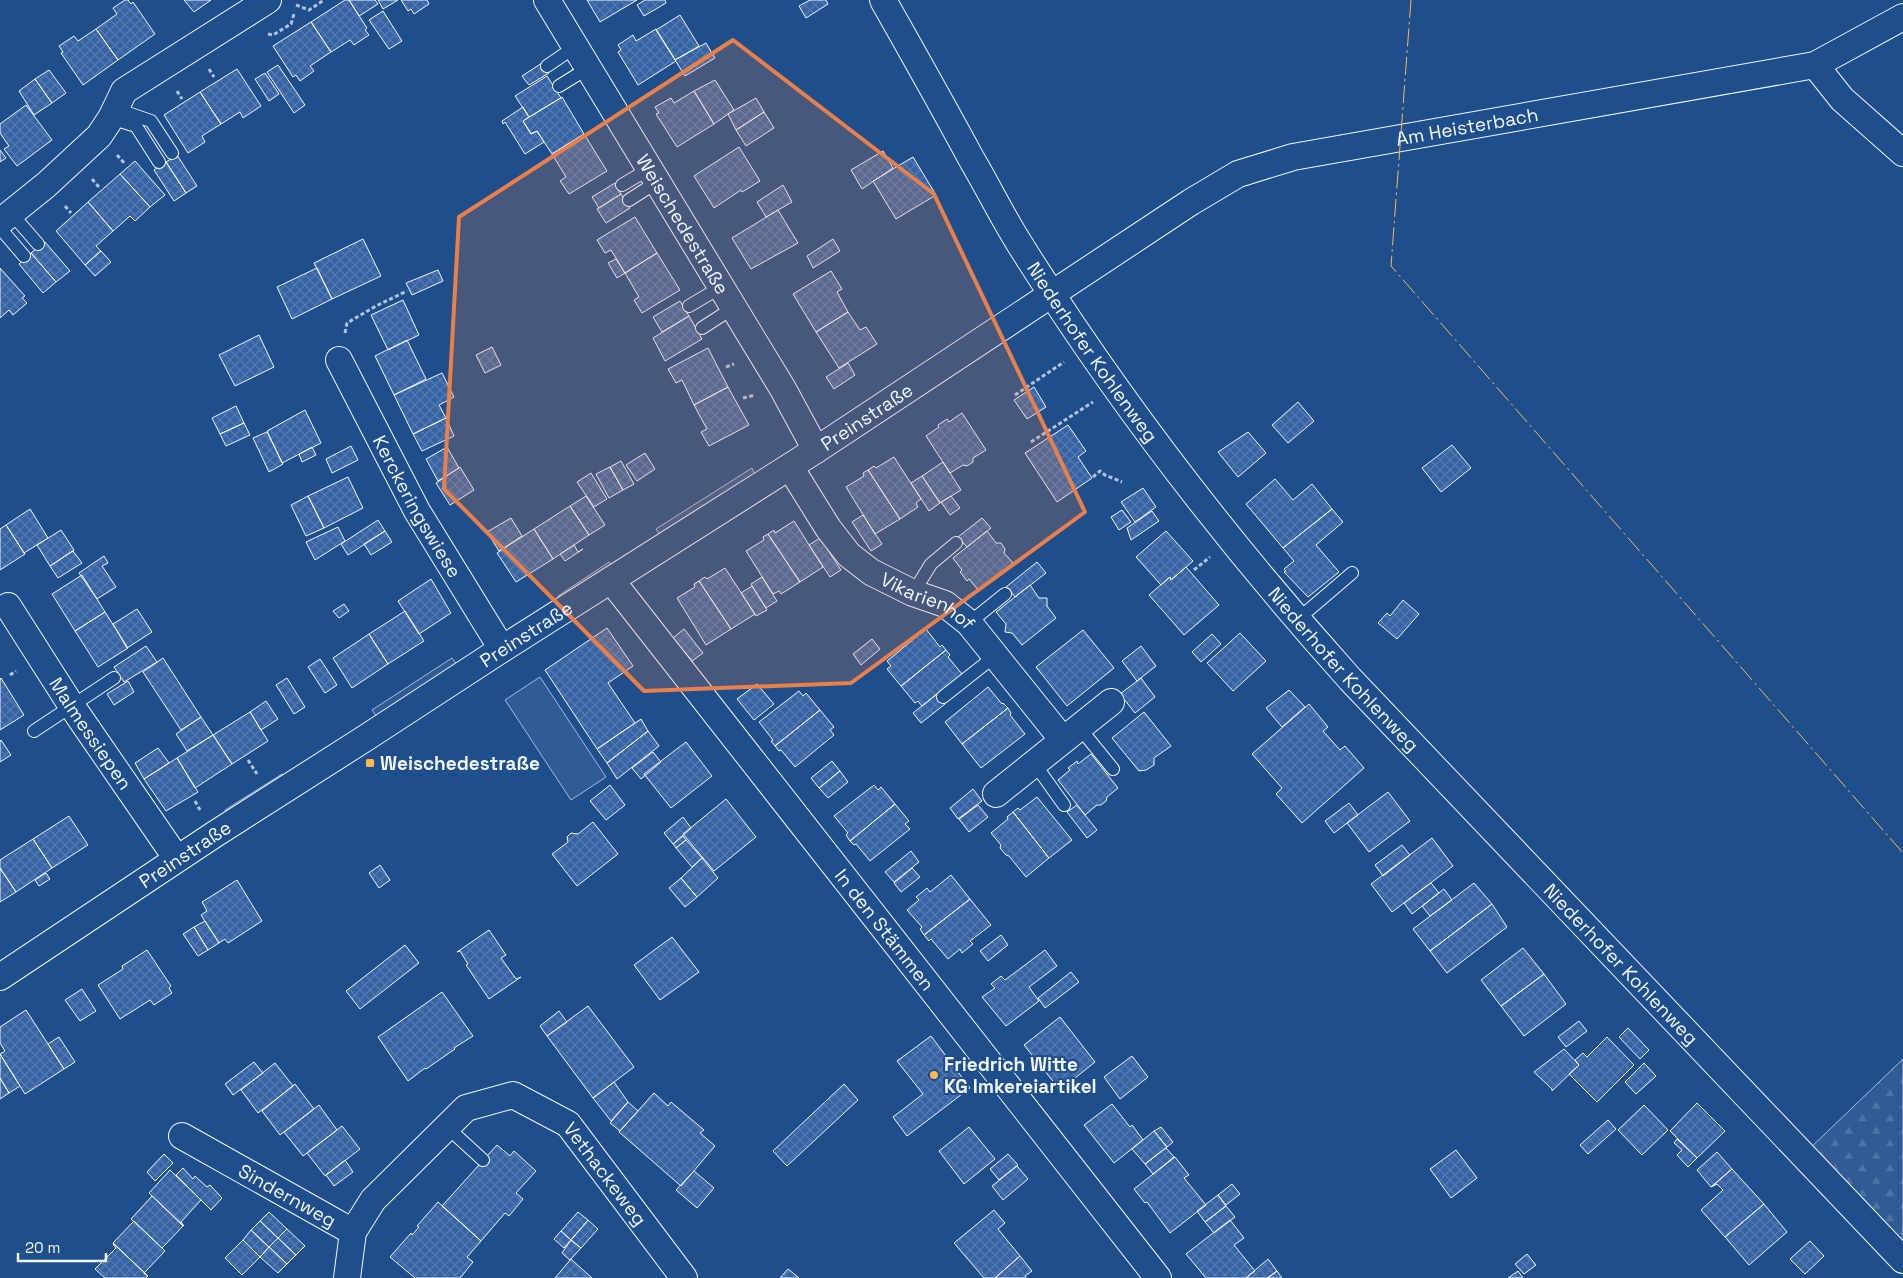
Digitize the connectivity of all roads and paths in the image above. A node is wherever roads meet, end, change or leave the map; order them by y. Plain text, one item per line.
1 (268, 0) edge
2 (293, 0) edge
3 (324, 0) edge
4 (547, 0) edge
5 (884, 0) edge
6 (1903, 17) edge
7 (582, 57) junction
8 (1815, 65) junction
9 (547, 66) dead end
10 (558, 86) dead end
11 (114, 114) junction
12 (172, 153) dead end
13 (1903, 153) edge
14 (159, 162) dead end
15 (653, 175) junction
16 (622, 185) dead end
17 (629, 200) dead end
18 (4, 221) edge
19 (38, 244) dead end
20 (24, 256) dead end
21 (407, 291) dead end
22 (1053, 294) junction
23 (727, 298) junction
24 (689, 306) dead end
25 (702, 328) dead end
26 (339, 360) joint
27 (1066, 361) dead end
28 (1015, 395) dead end
29 (1095, 400) dead end
30 (1031, 442) dead end
31 (816, 450) junction
32 (790, 467) junction
33 (1092, 477) dead end
34 (1122, 482) dead end
35 (956, 543) dead end
36 (1210, 557) dead end
37 (1194, 570) dead end
38 (1352, 573) dead end
39 (611, 580) junction
40 (913, 593) junction
41 (1005, 594) dead end
42 (8, 606) dead end
43 (1297, 620) junction
44 (969, 623) junction
45 (502, 649) junction
46 (996, 656) junction
47 (114, 678) dead end
48 (943, 696) dead end
49 (1112, 702) dead end
50 (71, 705) junction
51 (34, 731) dead end
52 (1071, 734) junction
53 (1034, 764) junction
54 (1113, 769) dead end
55 (996, 794) dead end
56 (1064, 805) dead end
57 (177, 859) junction
58 (0, 977) edge
59 (447, 1126) junction
60 (182, 1136) dead end
61 (483, 1160) dead end
62 (353, 1232) junction
63 (1903, 1260) edge
64 (347, 1278) edge
65 (684, 1278) edge
66 (1158, 1278) edge

1 - 11 street
2 - 3 path
4 - 7 street, Weischedestraße
5 - 22 street, Niederhofer Kohlenweg
6 - 8 street, Am Heisterbach
7 - 9 lane
7 - 10 lane
7 - 15 street, Weischedestraße
8 - 13 street
8 - 22 street, Am Heisterbach
11 - 12 lane
11 - 14 lane
11 - 18 street
15 - 16 lane
15 - 17 lane
15 - 23 street, Weischedestraße
18 - 19 lane
18 - 20 lane
21 - 26 path
22 - 31 street, Preinstraße
22 - 43 street, Niederhofer Kohlenweg
23 - 24 lane
23 - 25 lane
23 - 31 street, Weischedestraße
26 - 45 street, Kerckeringswiese
27 - 28 path
29 - 30 path
31 - 32 street, Preinstraße
32 - 39 street, Preinstraße
32 - 40 street, Vikarienhof
33 - 34 path
35 - 40 lane
36 - 37 path
38 - 43 lane
39 - 45 street, Preinstraße
39 - 66 street, In den Stämmen
40 - 44 street, Vikarienhof
41 - 44 lane
42 - 50 street, Malmessiepen
43 - 63 street, Niederhofer Kohlenweg
44 - 46 street, Vikarienhof
45 - 57 street, Preinstraße
46 - 48 lane
46 - 52 street, Vikarienhof
47 - 50 lane
49 - 52 street
50 - 51 lane
50 - 57 street, Malmessiepen
52 - 53 street
52 - 54 lane
53 - 55 street
53 - 56 lane
57 - 58 street, Preinstraße
59 - 61 lane
59 - 62 street, Vethackeweg
59 - 65 street, Vethackeweg
60 - 62 street, Sindernweg
62 - 64 street, Sindernweg

